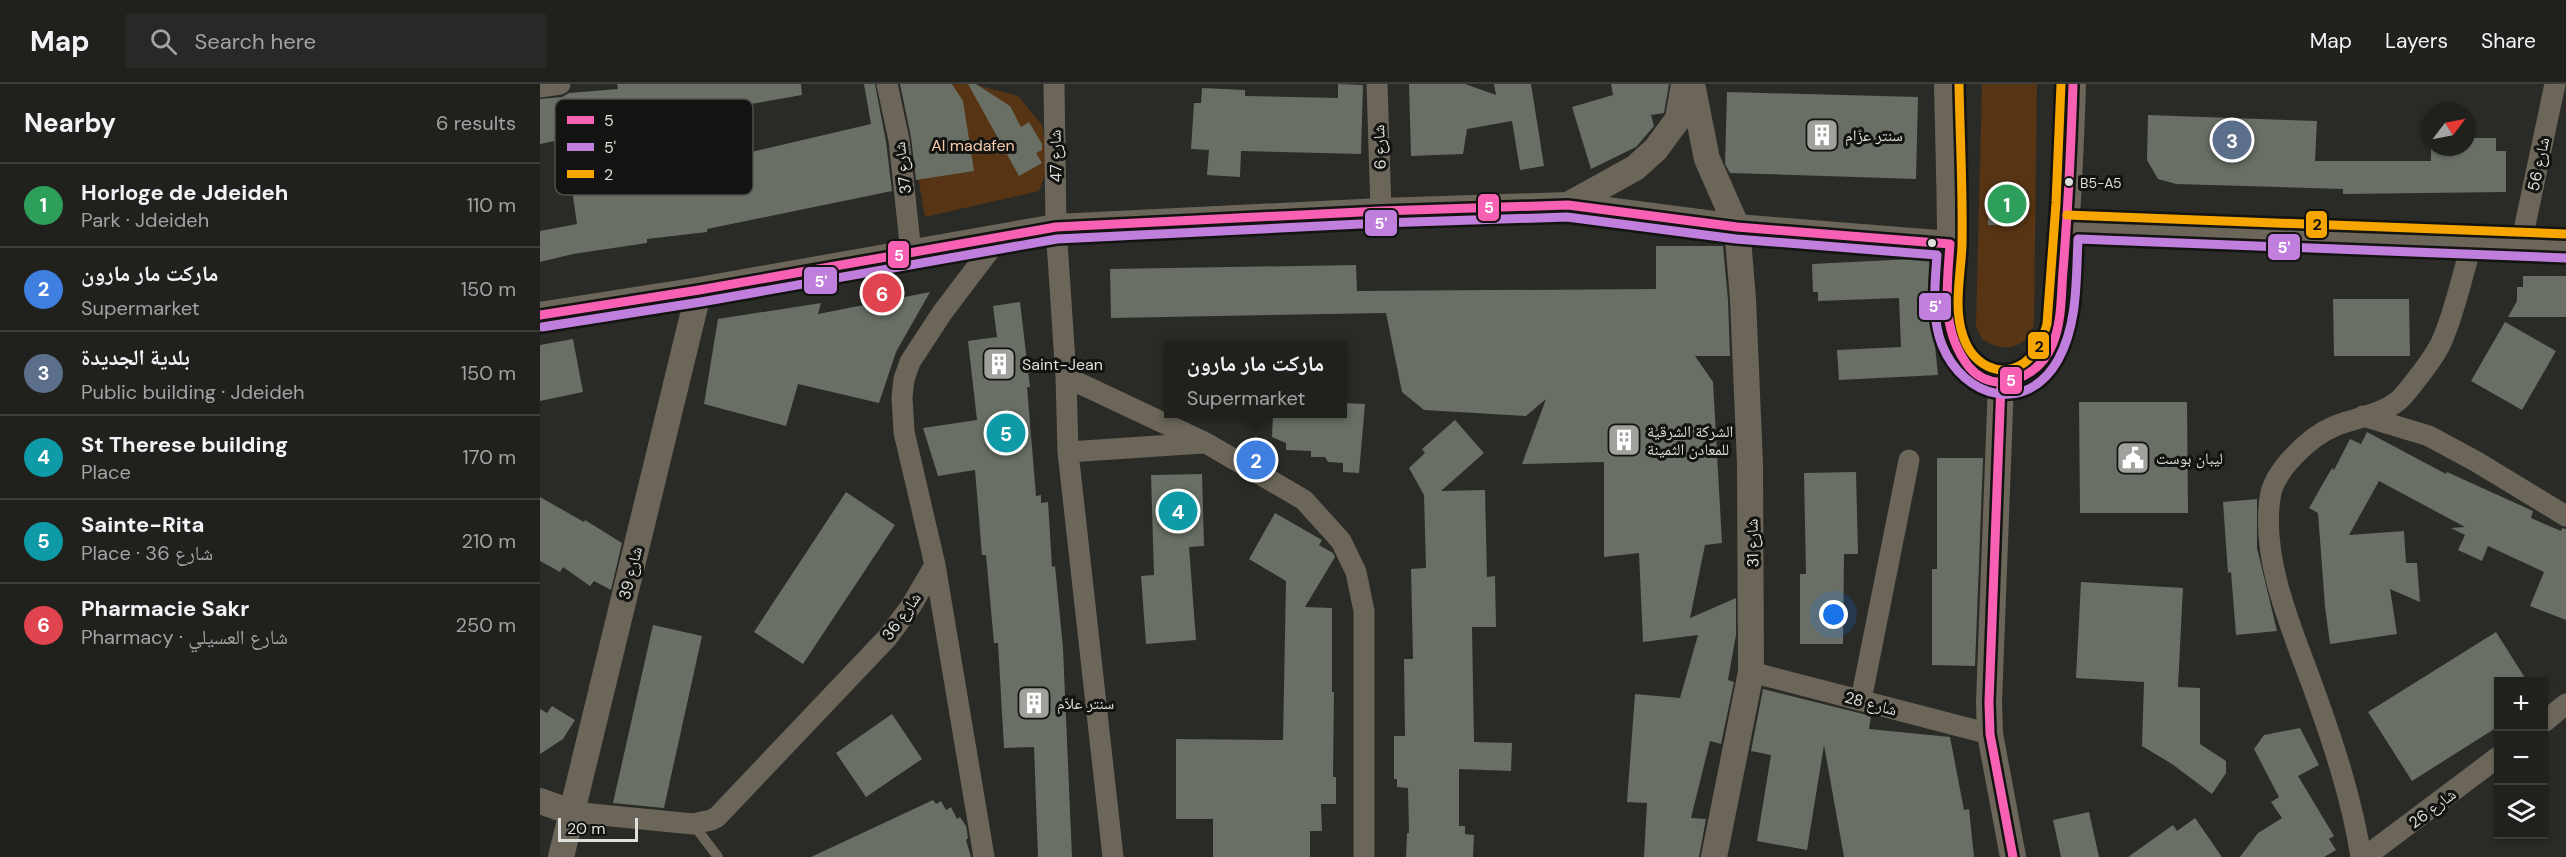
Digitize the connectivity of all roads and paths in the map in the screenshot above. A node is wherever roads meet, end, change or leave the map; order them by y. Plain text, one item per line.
1 (560, 84) edge
2 (887, 84) edge
3 (1054, 84) edge
4 (1377, 84) edge
5 (1684, 84) edge
6 (1692, 84) edge
7 (1947, 84) edge
8 (2073, 84) edge
9 (2555, 84) edge
10 (540, 87) edge
11 (1568, 205) junction
12 (1381, 211) junction
13 (1056, 227) junction
14 (1737, 227) junction
15 (2067, 227) junction
16 (998, 239) junction
17 (2472, 243) junction
18 (1950, 244) junction
19 (2521, 244) junction
20 (2566, 246) edge
21 (911, 253) junction
22 (699, 290) junction
23 (540, 315) edge
24 (1066, 377) junction
25 (2001, 383) junction
26 (2363, 416) junction
27 (1206, 443) junction
28 (1068, 452) junction
29 (1909, 460) dead end
30 (2566, 516) edge
31 (935, 565) junction
32 (1751, 672) junction
33 (1861, 700) junction
34 (2566, 704) edge
35 (2548, 719) edge
36 (1990, 734) junction
37 (2494, 761) edge
38 (540, 801) edge
39 (571, 812) junction
40 (693, 824) junction
41 (561, 857) edge
42 (718, 857) edge
43 (984, 857) edge
44 (1113, 857) edge
45 (1364, 857) edge
46 (1714, 857) edge
47 (2013, 857) edge
48 (2363, 857) edge

1 - 10 street
2 - 21 street, شارع 37
3 - 13 street, شارع 47
4 - 12 street, شارع 6
5 - 11 street
6 - 14 street, شارع 31
7 - 18 street
8 - 15 street
9 - 19 street, شارع 56
11 - 12 street
11 - 14 street
12 - 13 street
13 - 16 street
13 - 24 street, شارع 47
14 - 18 street
14 - 32 street, شارع 31
15 - 17 street
15 - 25 street
16 - 21 street
16 - 31 street
17 - 19 street
17 - 26 street
18 - 25 street
19 - 20 street
21 - 22 street
22 - 23 street
22 - 39 street, شارع 39
24 - 27 street
24 - 28 street, شارع 47
25 - 36 street
26 - 30 street
26 - 48 street
27 - 28 street
27 - 45 street
28 - 44 street, شارع 47
29 - 33 street
31 - 40 street, شارع 36
31 - 43 street
32 - 33 street, شارع 28
32 - 46 street, شارع 31
33 - 36 street, شارع 28
34 - 35 street
36 - 47 street
37 - 48 street, شارع 26
38 - 39 street
39 - 40 street, شارع 36
39 - 41 street, شارع 39
40 - 42 lane

